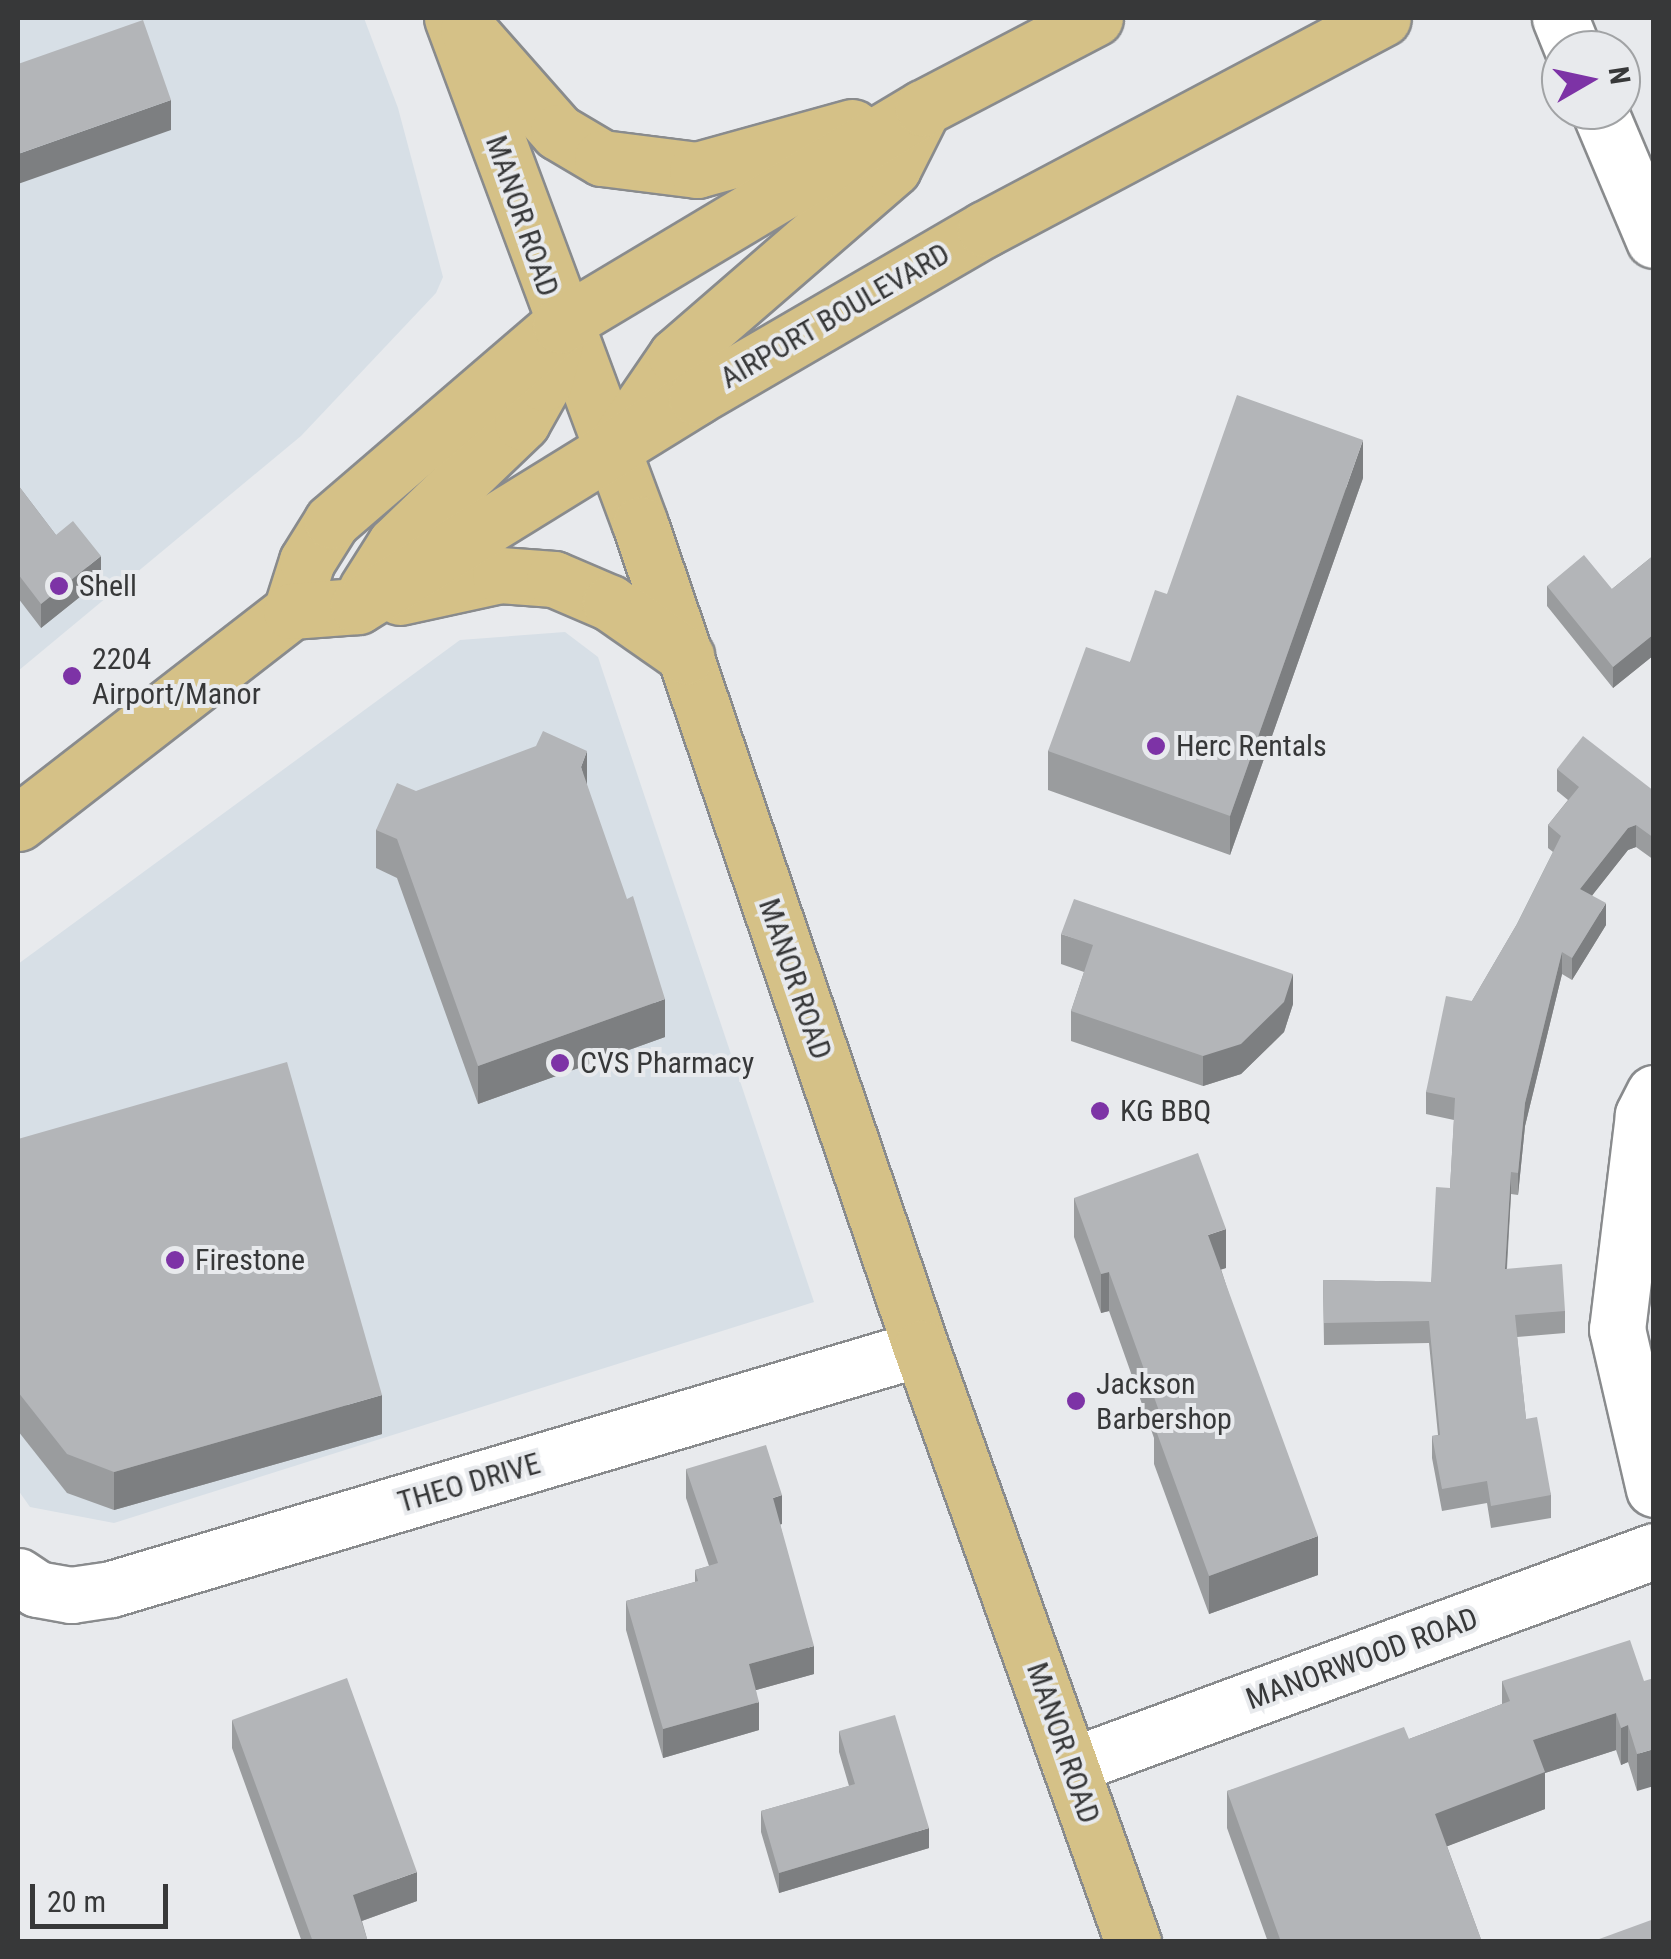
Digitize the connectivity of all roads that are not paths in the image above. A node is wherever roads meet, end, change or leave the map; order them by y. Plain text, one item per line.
1 (455, 18) edge
2 (1094, 18) edge
3 (1383, 18) edge
4 (923, 108) junction
5 (1607, 130) edge
6 (1654, 240) edge
7 (560, 325) junction
8 (613, 451) junction
9 (358, 606) junction
10 (291, 611) junction
11 (686, 656) junction
12 (18, 823) edge
13 (1654, 1093) edge
14 (921, 1348) junction
15 (1654, 1489) edge
16 (1654, 1551) edge
17 (18, 1576) edge
18 (1070, 1766) junction
19 (1134, 1942) edge

1 - 4 main road
1 - 7 main road, MANOR ROAD
2 - 4 main road
3 - 8 main road, AIRPORT BOULEVARD
4 - 7 main road
4 - 8 main road
5 - 6 street
7 - 8 main road, MANOR ROAD
7 - 9 main road
7 - 10 main road
8 - 9 main road, AIRPORT BOULEVARD
8 - 11 main road, MANOR ROAD
9 - 10 main road, AIRPORT BOULEVARD
9 - 11 main road
10 - 12 main road
11 - 14 main road, MANOR ROAD
13 - 15 street
14 - 17 street, THEO DRIVE
14 - 18 main road, MANOR ROAD
16 - 18 street, MANORWOOD ROAD
18 - 19 main road, MANOR ROAD

